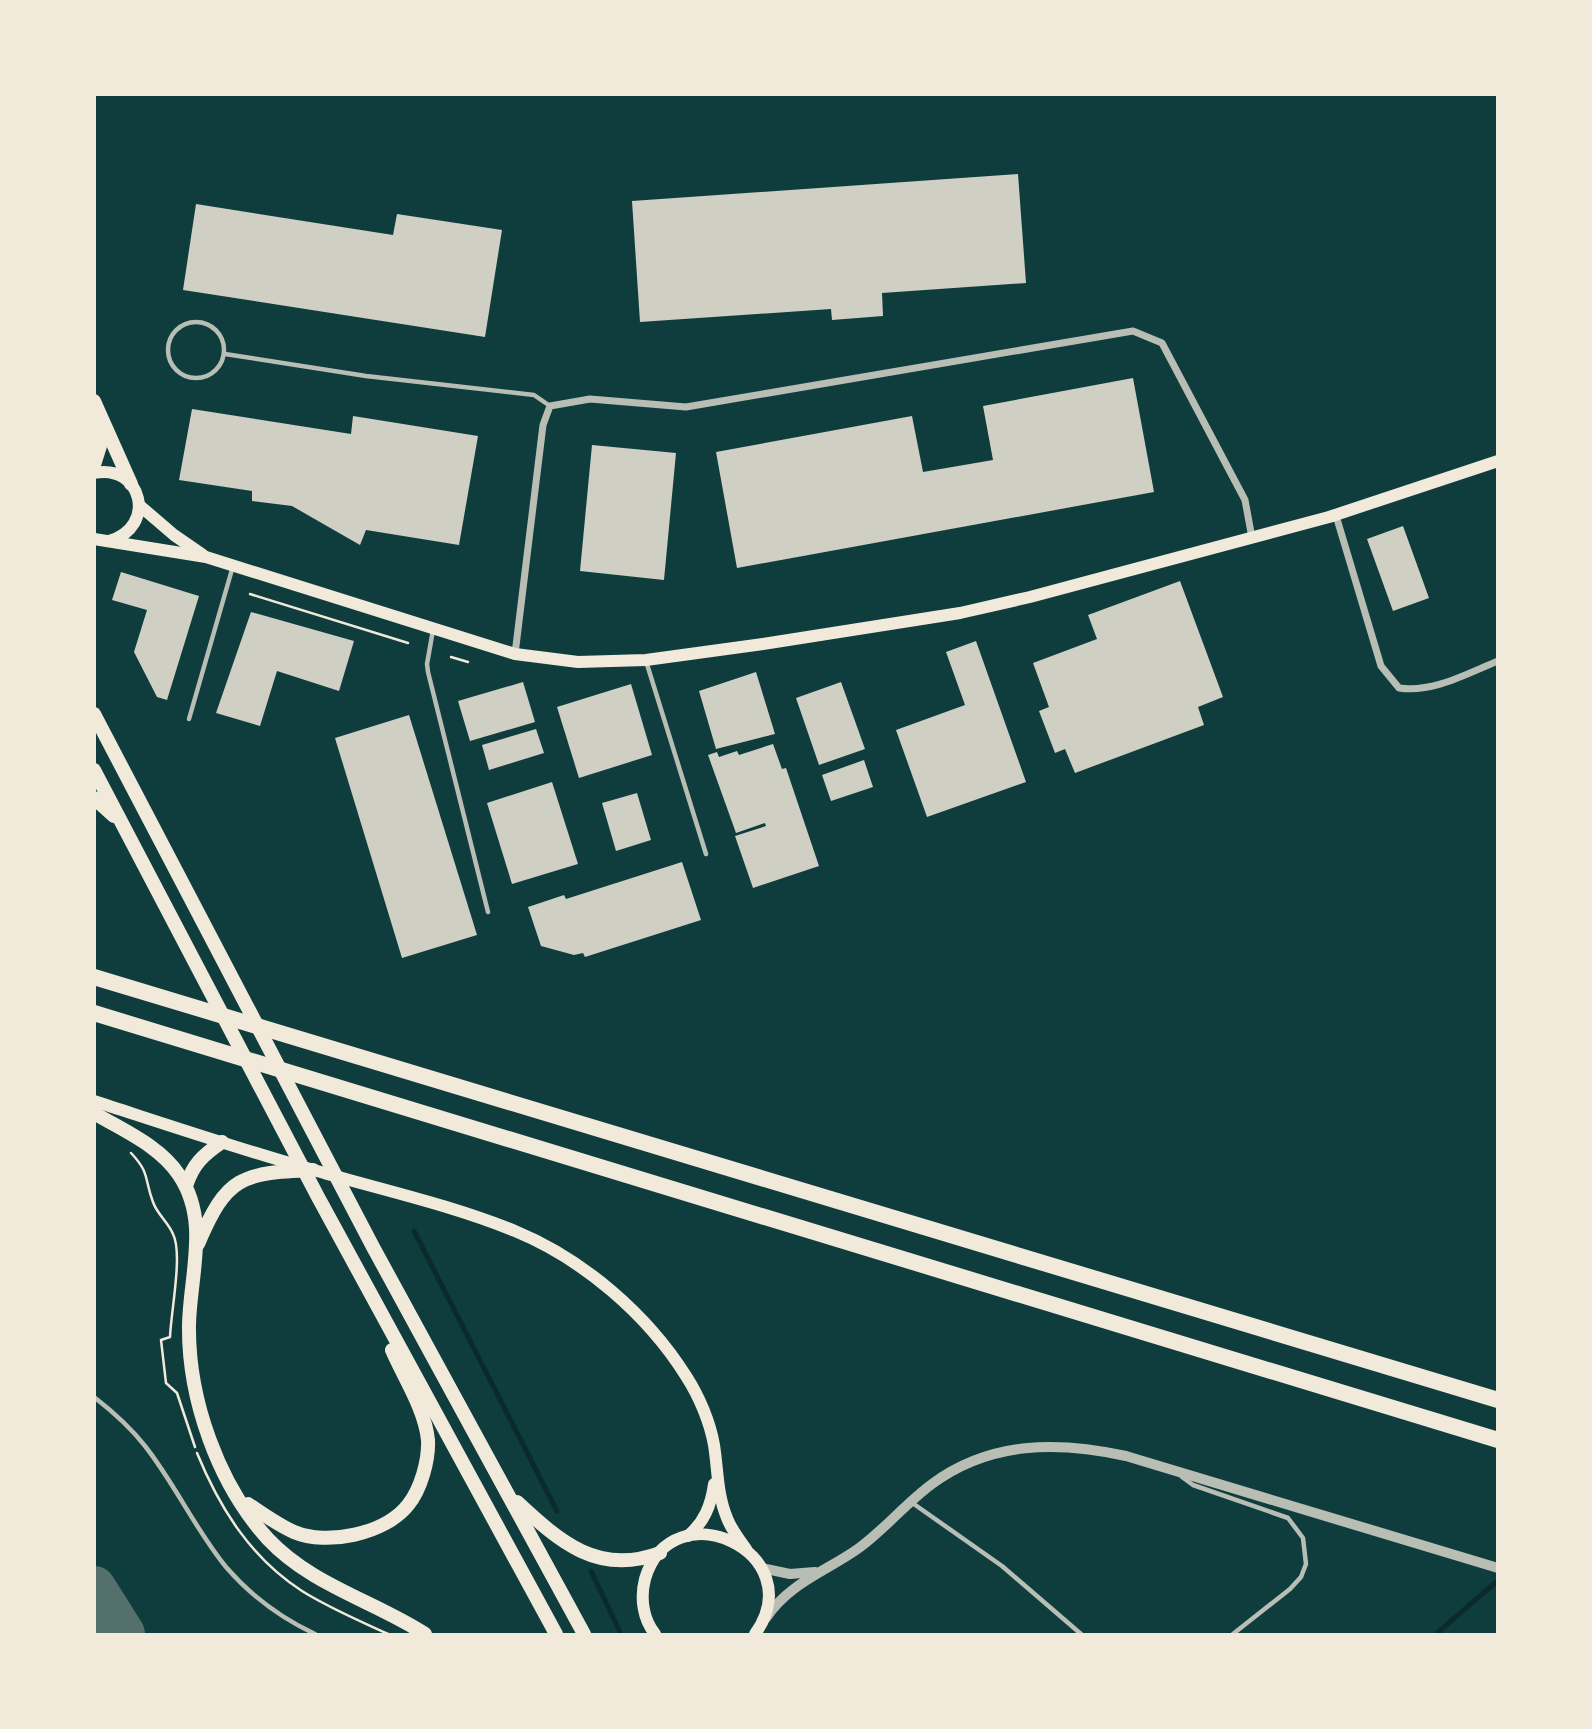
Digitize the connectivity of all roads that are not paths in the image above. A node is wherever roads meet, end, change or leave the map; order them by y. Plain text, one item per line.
1 (225, 354) junction
2 (96, 405) edge
3 (550, 406) junction
4 (94, 427) edge
5 (1497, 461) edge
6 (94, 465) edge
7 (94, 473) edge
8 (131, 484) junction
9 (139, 505) junction
10 (1329, 517) junction
11 (1252, 539) junction
12 (94, 540) edge
13 (109, 541) junction
14 (206, 557) junction
15 (233, 566) junction
16 (433, 629) junction
17 (515, 654) junction
18 (646, 660) junction
19 (1497, 662) edge
20 (94, 714) edge
21 (189, 719) dead end
22 (94, 770) edge
23 (94, 799) edge
24 (122, 824) junction
25 (706, 854) dead end
26 (488, 912) dead end
27 (94, 977) edge
28 (94, 1013) edge
29 (94, 1101) edge
30 (94, 1113) edge
31 (222, 1142) junction
32 (314, 1170) junction
33 (186, 1186) junction
34 (198, 1245) junction
35 (385, 1318) junction
36 (94, 1397) edge
37 (1497, 1400) edge
38 (1497, 1440) edge
39 (1173, 1471) junction
40 (715, 1473) junction
41 (508, 1494) junction
42 (237, 1495) junction
43 (910, 1502) junction
44 (688, 1536) junction
45 (746, 1549) junction
46 (660, 1553) junction
47 (761, 1568) junction
48 (1497, 1569) edge
49 (821, 1571) junction
50 (758, 1630) edge
51 (315, 1634) edge
52 (425, 1634) edge
53 (556, 1634) edge
54 (584, 1634) edge
55 (655, 1634) edge
56 (1081, 1634) edge
57 (1233, 1634) edge

1 - 1 lane
1 - 3 lane
2 - 4 highway
2 - 6 highway
2 - 8 highway
3 - 11 street
3 - 17 street
5 - 10 main road
7 - 8 main road
8 - 9 main road
9 - 13 main road
9 - 14 main road
10 - 11 main road
10 - 19 street
11 - 18 main road
12 - 13 main road
13 - 14 main road
14 - 15 main road
15 - 16 main road
15 - 21 lane
16 - 17 main road
16 - 26 lane
17 - 18 main road
18 - 25 lane
20 - 41 highway
22 - 24 highway
23 - 24 highway
24 - 35 highway
27 - 37 highway
28 - 38 highway
29 - 31 main road
30 - 33 highway
31 - 32 main road
31 - 33 highway
32 - 34 highway
32 - 40 main road
33 - 34 highway
34 - 42 highway
35 - 42 highway
35 - 53 highway
36 - 51 lane
39 - 43 street
39 - 48 street
39 - 57 lane
40 - 44 main road
40 - 45 main road
41 - 46 highway
41 - 54 highway
42 - 52 highway
43 - 49 street
43 - 56 lane
44 - 45 main road
44 - 46 main road
45 - 47 main road
46 - 55 main road
47 - 49 street
47 - 50 main road
49 - 50 street

